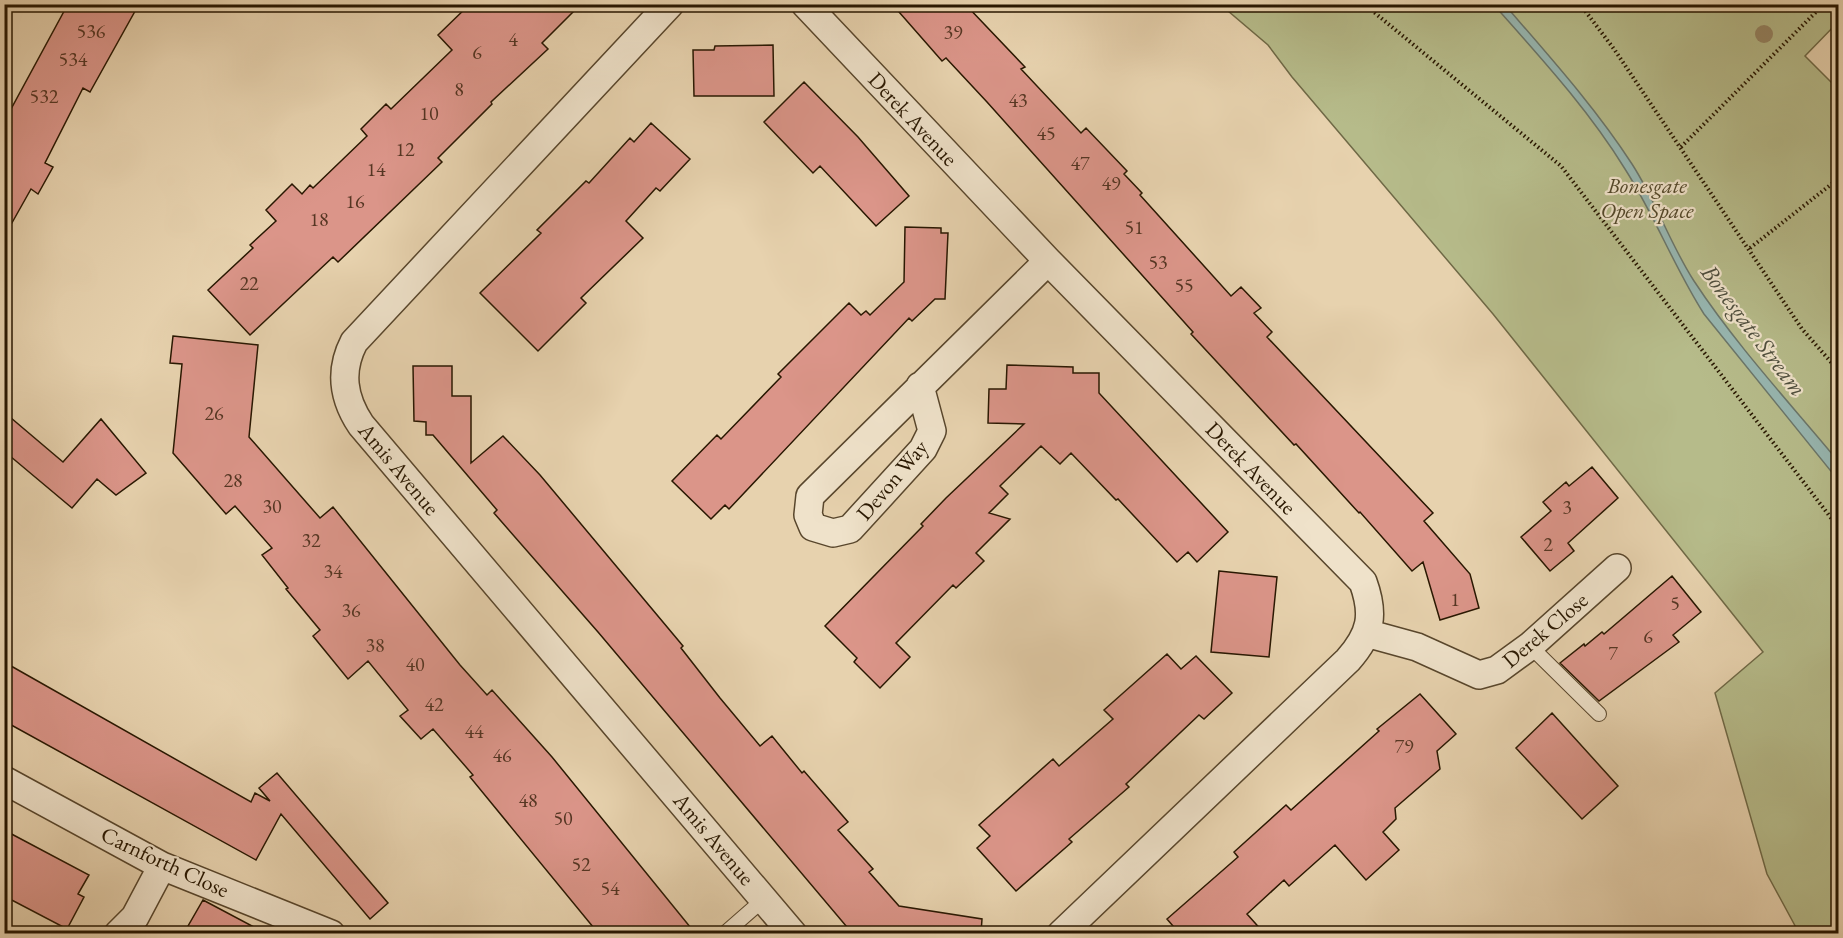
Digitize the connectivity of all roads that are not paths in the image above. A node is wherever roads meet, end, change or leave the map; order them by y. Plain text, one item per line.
1 (670, 4) edge
2 (805, 4) edge
3 (1048, 261) junction
4 (920, 386) junction
5 (1617, 568) dead end
6 (1366, 633) junction
7 (1530, 646) junction
8 (1599, 714) dead end
9 (4, 780) edge
10 (162, 866) junction
11 (764, 899) junction
12 (118, 933) edge
13 (331, 933) edge
14 (724, 933) edge
15 (793, 933) edge
16 (1060, 933) edge

1 - 11 street, Amis Avenue
2 - 3 street, Derek Avenue
3 - 4 street, Devon Way
3 - 6 street, Derek Avenue
4 - 4 street, Devon Way
5 - 7 street, Derek Close
6 - 7 street, Derek Close
6 - 16 street, Derek Avenue
7 - 8 lane
9 - 10 street, Carnforth Close
10 - 12 street
10 - 13 street, Carnforth Close
11 - 14 lane
11 - 15 street, Amis Avenue

